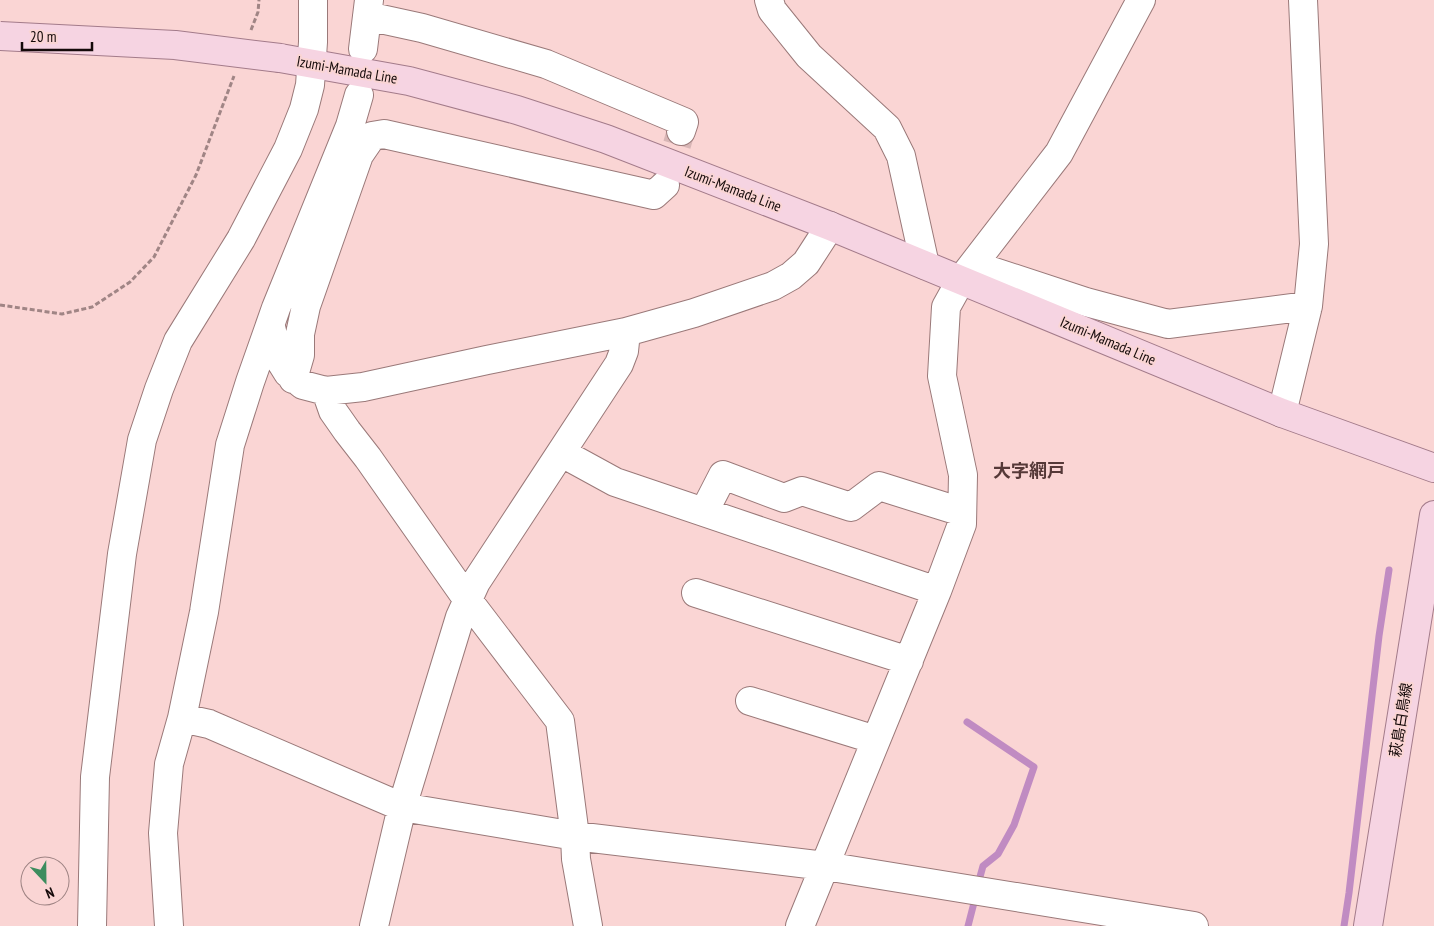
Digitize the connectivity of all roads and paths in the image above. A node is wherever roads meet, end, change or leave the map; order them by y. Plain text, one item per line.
1 (259, 0) edge
2 (313, 0) edge
3 (769, 0) edge
4 (1142, 0) edge
5 (1304, 0) edge
6 (368, 8) edge
7 (0, 36) edge
8 (248, 39) dead end
9 (363, 49) dead end
10 (312, 63) junction
11 (234, 74) dead end
12 (358, 95) dead end
13 (681, 131) dead end
14 (665, 185) dead end
15 (830, 226) junction
16 (925, 265) junction
17 (967, 273) junction
18 (0, 305) edge
19 (1308, 306) junction
20 (271, 327) junction
21 (626, 332) junction
22 (293, 379) junction
23 (326, 392) junction
24 (1282, 413) junction
25 (562, 453) junction
26 (1434, 468) edge
27 (704, 512) junction
28 (962, 512) junction
29 (1434, 515) edge
30 (937, 591) junction
31 (696, 593) dead end
32 (467, 600) junction
33 (909, 661) junction
34 (750, 701) dead end
35 (182, 718) junction
36 (876, 740) junction
37 (402, 807) junction
38 (575, 836) junction
39 (824, 866) junction
40 (92, 926) edge
41 (169, 926) edge
42 (374, 926) edge
43 (588, 926) edge
44 (800, 926) edge
45 (1194, 926) edge
46 (1368, 926) edge

1 - 8 path
2 - 10 street
3 - 16 street
4 - 17 street
5 - 19 street
6 - 9 street
6 - 13 street
7 - 10 main road, Izumi-Mamada Line, bridge
10 - 15 main road, Izumi-Mamada Line
10 - 40 street
11 - 18 path
12 - 20 street
14 - 22 street
15 - 16 main road, Izumi-Mamada Line
15 - 21 street
16 - 17 main road, Izumi-Mamada Line
17 - 19 street
17 - 24 main road, Izumi-Mamada Line
17 - 28 street
19 - 24 street
20 - 22 street
20 - 35 street
21 - 23 street
21 - 25 street
22 - 23 street
23 - 32 street
24 - 26 main road, Izumi-Mamada Line
25 - 27 street
25 - 32 street
27 - 28 street
27 - 30 street
28 - 30 street
29 - 46 main road, 萩島白鳥線
30 - 33 street
31 - 33 street
32 - 37 street
32 - 38 street
33 - 36 street
34 - 36 street
35 - 37 street
35 - 41 street
36 - 39 street
37 - 38 street
37 - 42 street
38 - 39 street
38 - 43 street
39 - 44 street
39 - 45 street

